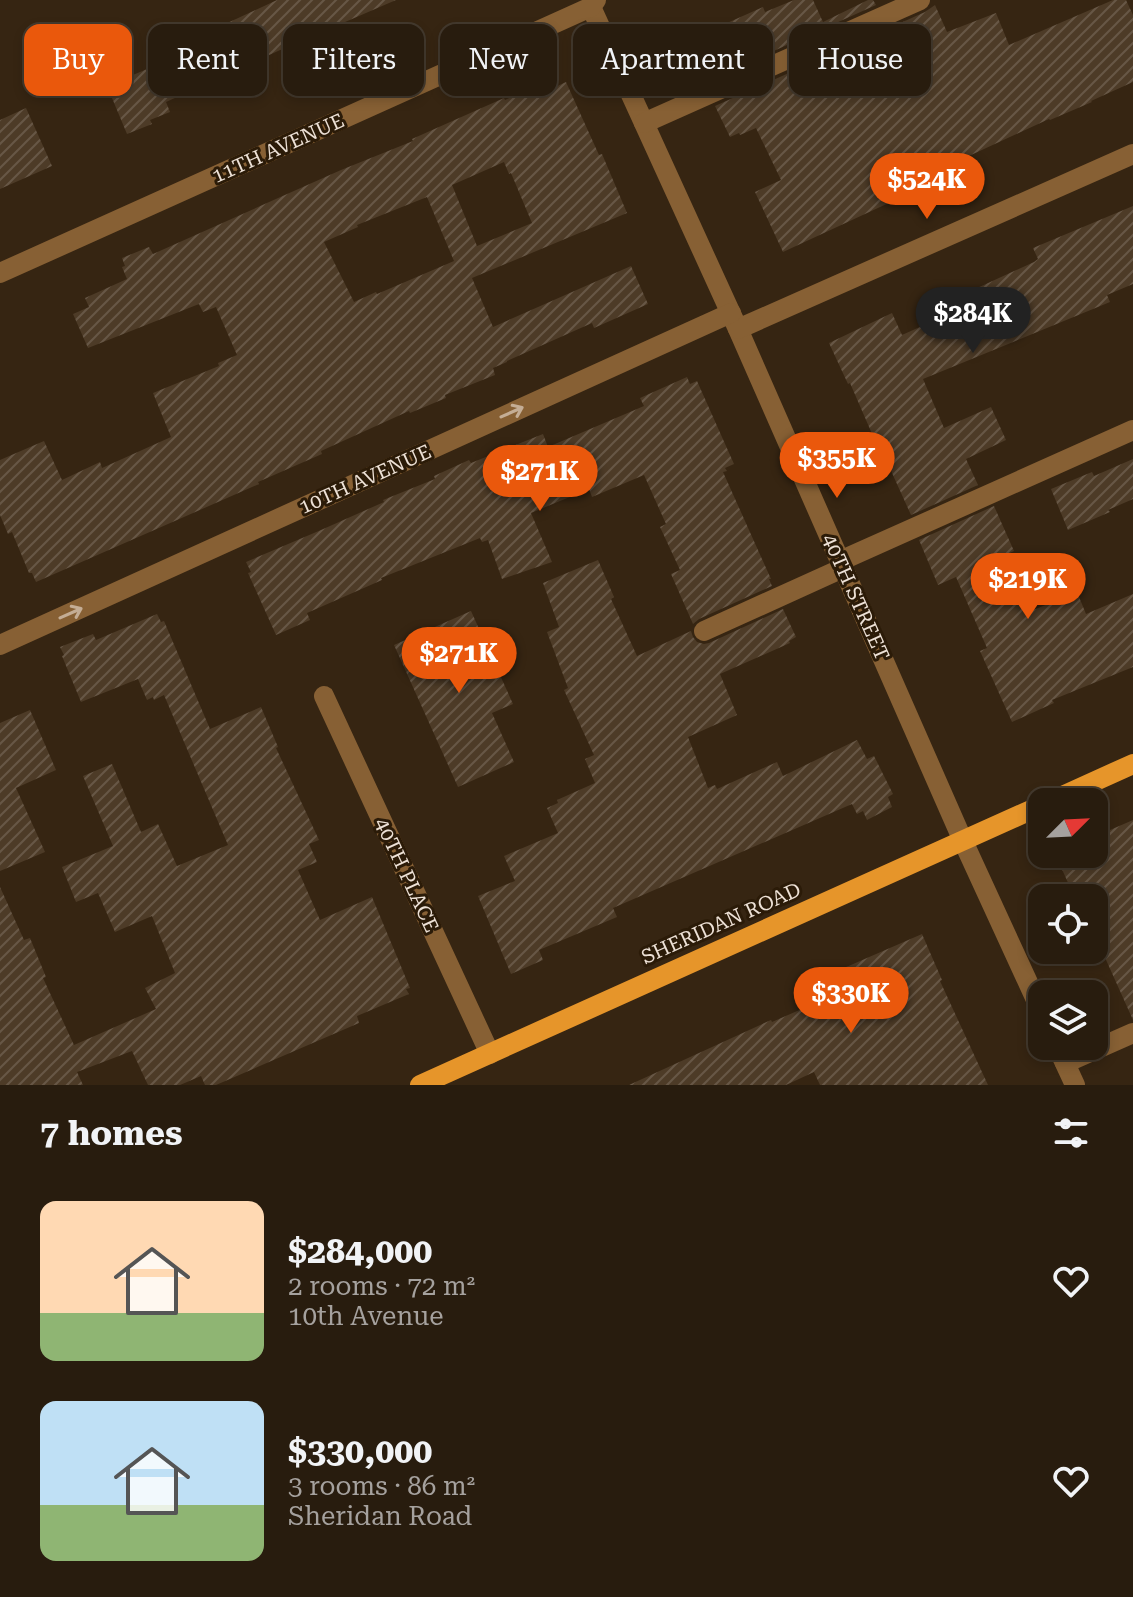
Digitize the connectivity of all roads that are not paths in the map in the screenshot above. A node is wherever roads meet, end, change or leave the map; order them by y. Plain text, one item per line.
1 (920, 0) edge
2 (594, 3) edge
3 (644, 123) junction
4 (1133, 154) edge
5 (0, 273) edge
6 (734, 321) junction
7 (1133, 430) edge
8 (841, 564) junction
9 (704, 631) dead end
10 (0, 645) edge
11 (324, 696) dead end
12 (1133, 764) edge
13 (1080, 788) edge
14 (1028, 811) edge
15 (963, 841) junction
16 (1028, 983) edge
17 (1133, 1033) edge
18 (1108, 1041) edge
19 (490, 1054) junction
20 (1063, 1060) edge
21 (420, 1085) edge
22 (1075, 1085) edge

1 - 3 street
2 - 3 street, 40TH STREET
2 - 5 street, 11TH AVENUE
3 - 6 street, 40TH STREET
4 - 6 street, 10TH AVENUE
6 - 8 street, 40TH STREET
10 -> 6 street, 10TH AVENUE
7 - 8 street
8 - 9 street
8 - 15 street, 40TH STREET
11 - 19 street, 40TH PLACE
12 - 13 main road
14 - 15 main road, SHERIDAN ROAD
15 - 16 street, 40TH STREET
15 - 19 main road, SHERIDAN ROAD
17 - 18 street
19 - 21 main road, SHERIDAN ROAD
20 - 22 street

